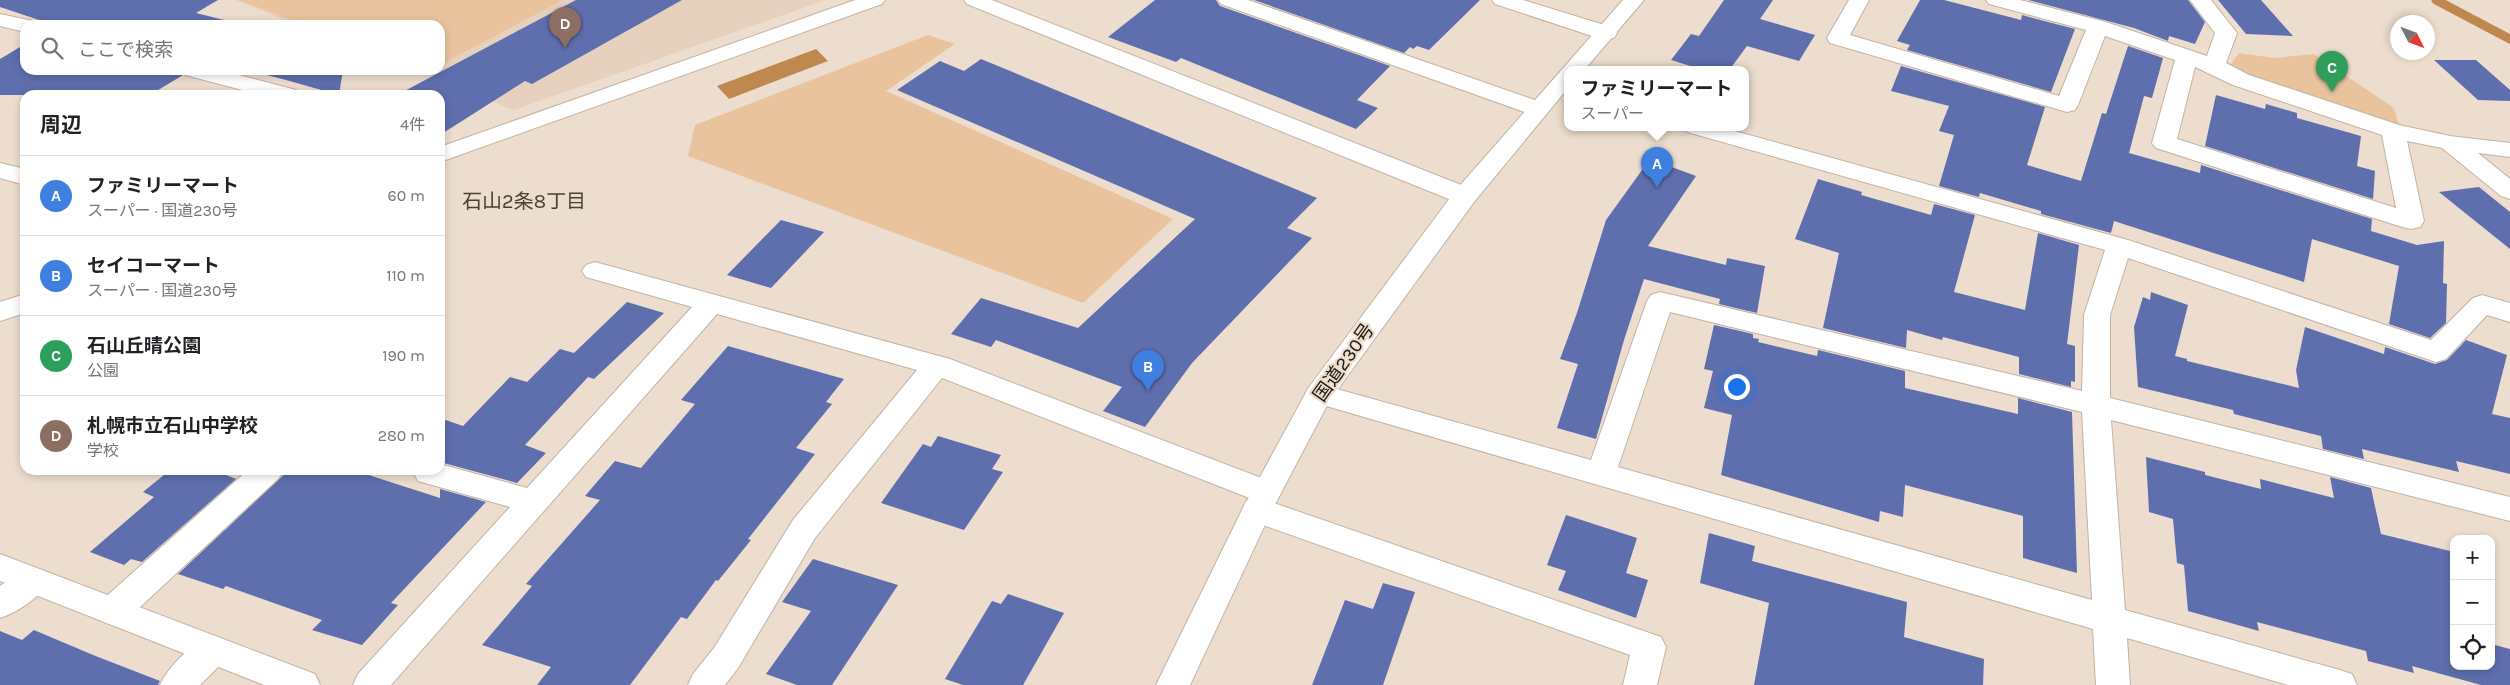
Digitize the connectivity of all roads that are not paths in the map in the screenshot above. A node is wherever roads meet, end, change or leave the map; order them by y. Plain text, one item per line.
1 (875, 0) edge
2 (974, 0) edge
3 (1228, 0) edge
4 (1502, 0) edge
5 (1634, 0) edge
6 (1860, 0) edge
7 (1996, 0) edge
8 (2200, 0) edge
9 (0, 20) edge
10 (20, 25) edge
11 (2098, 27) junction
12 (1606, 33) junction
13 (2187, 57) junction
14 (1578, 66) edge
15 (2214, 66) junction
16 (212, 75) edge
17 (1564, 83) edge
18 (269, 90) edge
19 (1538, 109) junction
20 (1709, 131) edge
21 (2393, 131) junction
22 (2450, 143) junction
23 (2510, 150) edge
24 (445, 153) edge
25 (2510, 191) edge
26 (1465, 196) junction
27 (2119, 246) junction
28 (595, 271) dead end
29 (711, 303) junction
30 (20, 305) edge
31 (0, 312) edge
32 (2510, 313) edge
33 (936, 365) junction
34 (1319, 394) junction
35 (2096, 405) junction
36 (1601, 474) junction
37 (263, 475) edge
38 (437, 475) edge
39 (1261, 501) junction
40 (533, 502) junction
41 (2510, 509) edge
42 (0, 567) edge
43 (33, 580) junction
44 (0, 604) edge
45 (113, 611) junction
46 (2109, 620) junction
47 (214, 650) junction
48 (177, 685) edge
49 (303, 685) edge
50 (370, 685) edge
51 (704, 685) edge
52 (1173, 685) edge
53 (1640, 685) edge
54 (2113, 685) edge
55 (2340, 685) edge

1 - 24 main road
2 - 26 main road
3 - 19 main road
4 - 12 main road
5 - 12 main road, 国道230号
6 - 11 main road
7 - 11 main road
8 - 15 main road
9 - 10 main road
11 - 13 main road
12 - 14 main road, 国道230号
13 - 15 main road
13 - 21 main road
15 - 21 main road
16 - 18 main road
17 - 19 main road, 国道230号
19 - 26 main road, 国道230号
20 - 27 main road
21 - 22 main road
22 - 23 main road
22 - 25 main road
26 - 34 main road, 国道230号
27 - 32 main road
27 - 35 main road
28 - 29 main road
29 - 33 main road
29 - 40 main road
30 - 31 main road
33 - 39 main road
33 - 51 main road
34 - 36 main road
34 - 39 main road, 国道230号
35 - 36 main road
35 - 41 main road
35 - 46 main road
36 - 46 main road
37 - 45 main road
38 - 40 main road
39 - 52 main road, 国道230号
39 - 53 main road
40 - 50 main road
42 - 43 main road
43 - 44 main road
43 - 45 main road
45 - 47 main road
46 - 54 main road
46 - 55 main road
47 - 48 main road
47 - 49 main road

